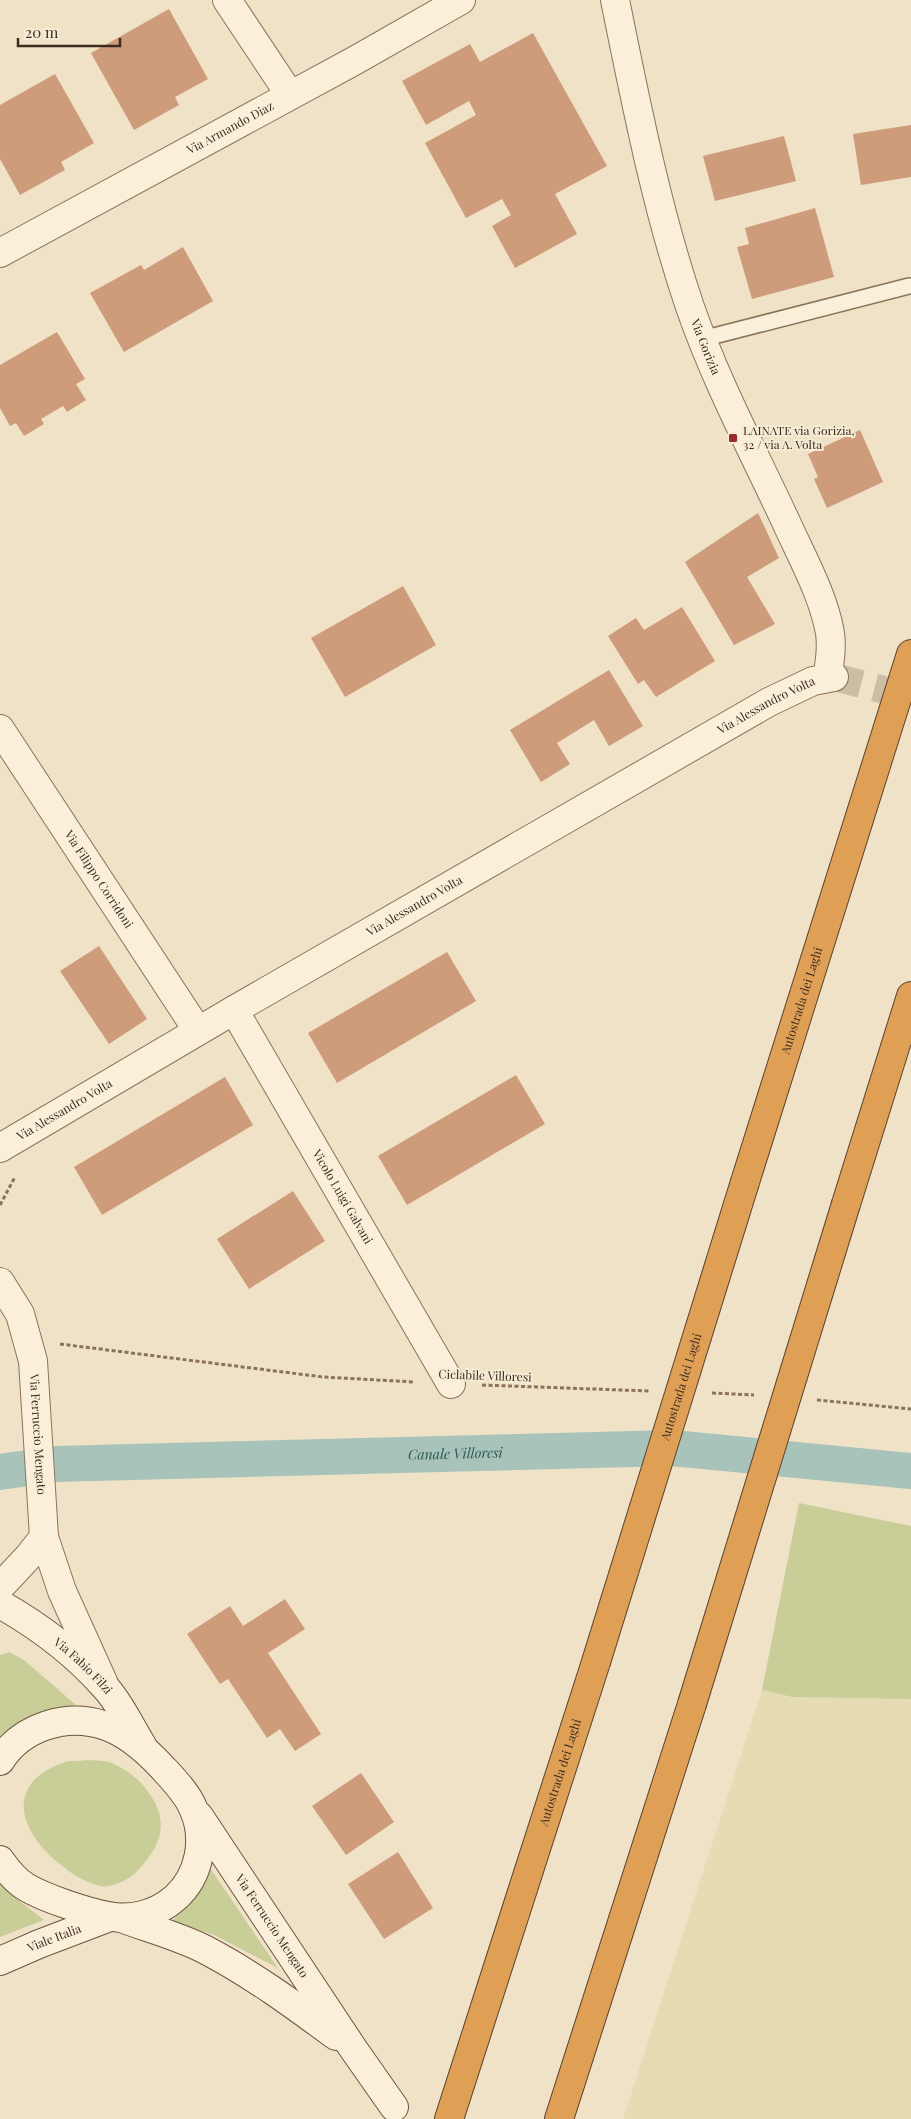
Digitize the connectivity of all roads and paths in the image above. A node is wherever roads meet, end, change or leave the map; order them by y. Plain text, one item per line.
1 (227, 0) edge
2 (461, 0) edge
3 (615, 0) edge
4 (290, 95) junction
5 (0, 253) edge
6 (909, 286) dead end
7 (702, 339) junction
8 (911, 654) edge
9 (830, 677) joint
10 (0, 729) edge
11 (911, 996) edge
12 (234, 1010) junction
13 (198, 1031) junction
14 (0, 1148) edge
15 (17, 1170) dead end
16 (0, 1204) edge
17 (0, 1282) edge
18 (0, 1311) edge
19 (24, 1332) junction
20 (59, 1344) dead end
21 (450, 1384) junction
22 (658, 1392) dead end
23 (707, 1393) dead end
24 (756, 1395) dead end
25 (814, 1400) dead end
26 (911, 1410) edge
27 (44, 1537) junction
28 (0, 1587) edge
29 (0, 1604) edge
30 (106, 1688) junction
31 (144, 1748) junction
32 (0, 1761) edge
33 (193, 1806) junction
34 (0, 1860) edge
35 (115, 1918) junction
36 (0, 1961) edge
37 (352, 2047) junction
38 (394, 2107) dead end
39 (449, 2119) edge
40 (559, 2119) edge

1 - 4 street
2 - 4 street, Via Armando Diaz
3 - 7 street, Via Gorizia
4 - 5 street, Via Armando Diaz
6 - 7 lane
7 - 9 street, Via Gorizia
8 - 39 highway, Autostrada dei Laghi, bridge
9 - 12 street, Via Alessandro Volta
10 - 13 street, Via Filippo Corridoni
11 - 40 highway, bridge
12 - 13 street, Via Alessandro Volta
12 - 21 street, Vicolo Luigi Galvani
13 - 14 street, Via Alessandro Volta
15 - 16 path
17 - 19 street, Via Ferruccio Mengato
18 - 19 street
19 - 27 street, Via Ferruccio Mengato
20 - 21 path, Ciclabile Villoresi
21 - 22 path, Ciclabile Villoresi
23 - 24 path
25 - 26 path
27 - 28 street
27 - 30 street, Via Ferruccio Mengato
29 - 30 street, Via Fabio Filzi
30 - 31 street, Via Fabio Filzi
31 - 32 street
31 - 33 street, Via Ferruccio Mengato
33 - 35 street
33 - 37 street, Via Ferruccio Mengato
34 - 35 street, Via Ferruccio Mengato
35 - 36 street, Viale Italia
35 - 37 street, Via Ferruccio Mengato
37 - 38 street, Via Ferruccio Mengato

